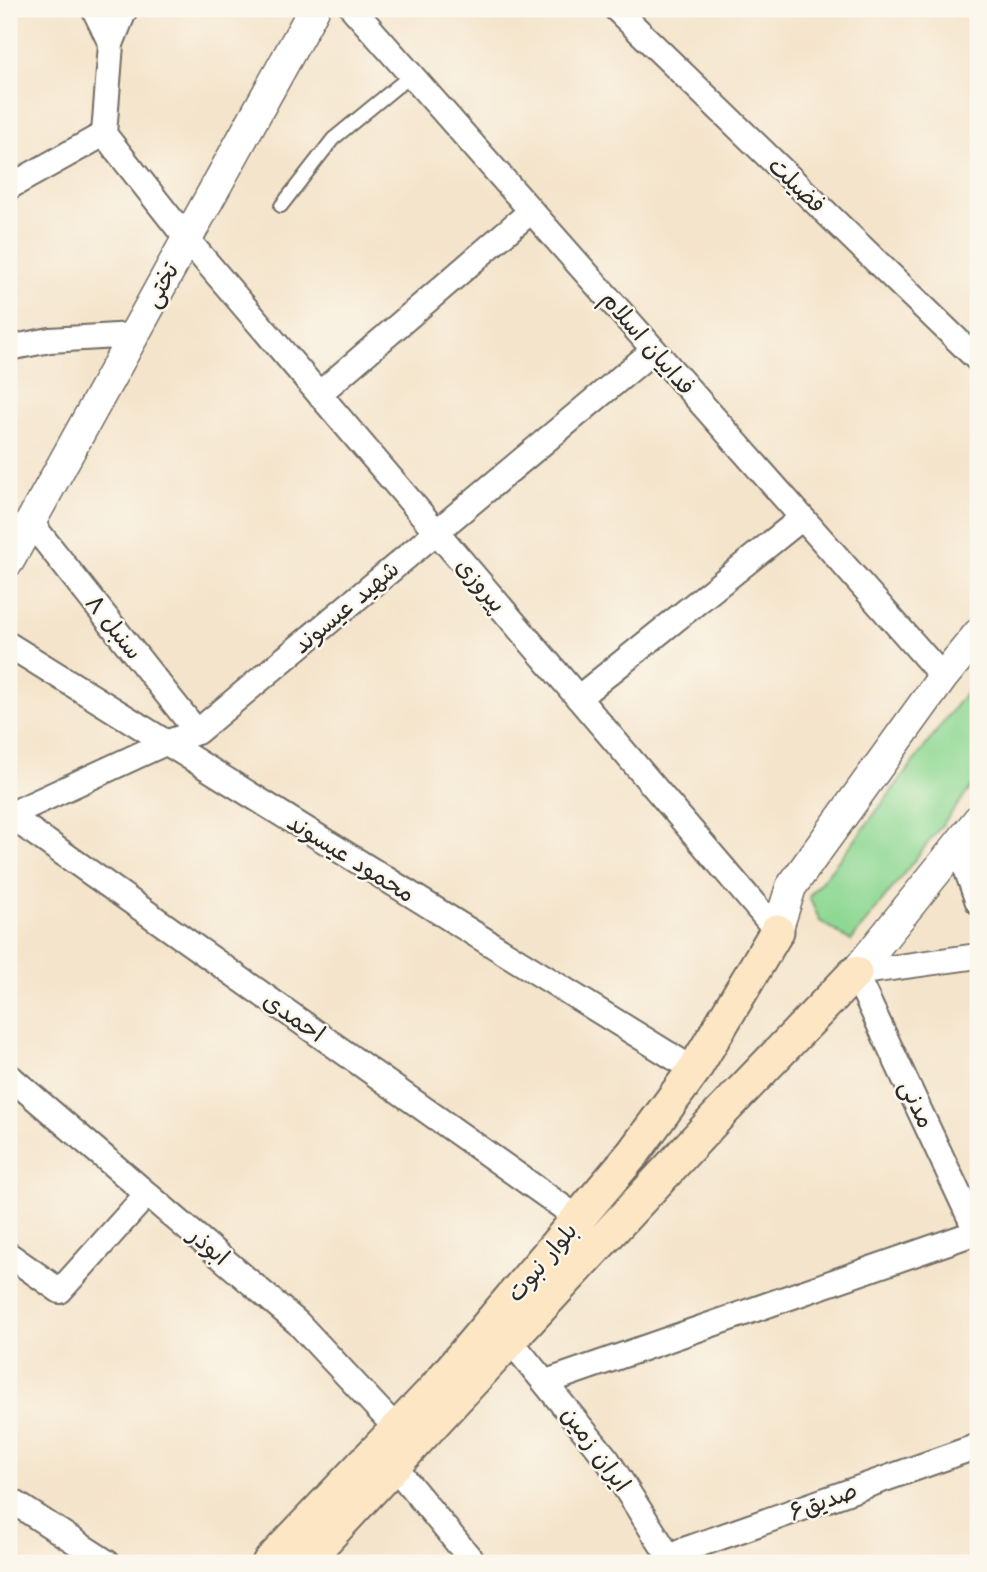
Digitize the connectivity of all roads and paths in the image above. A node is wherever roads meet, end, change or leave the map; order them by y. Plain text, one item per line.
1 (94, 9) edge
2 (125, 9) edge
3 (314, 9) edge
4 (353, 9) edge
5 (616, 9) edge
6 (111, 44) junction
7 (411, 75) junction
8 (104, 134) junction
9 (9, 187) edge
10 (281, 206) dead end
11 (531, 211) junction
12 (187, 238) junction
13 (133, 335) junction
14 (9, 348) edge
15 (654, 350) junction
16 (978, 360) edge
17 (319, 394) junction
18 (802, 518) junction
19 (436, 531) junction
20 (17, 539) edge
21 (978, 634) edge
22 (9, 645) edge
23 (943, 677) junction
24 (578, 698) junction
25 (197, 732) junction
26 (165, 743) junction
27 (9, 815) edge
28 (978, 820) edge
29 (958, 846) junction
30 (978, 902) edge
31 (776, 931) junction
32 (978, 956) edge
33 (855, 973) junction
34 (694, 1070) junction
35 (9, 1076) edge
36 (967, 1184) edge
37 (147, 1194) junction
38 (578, 1218) junction
39 (978, 1233) edge
40 (9, 1255) edge
41 (510, 1340) junction
42 (546, 1382) junction
43 (397, 1429) junction
44 (978, 1446) edge
45 (394, 1466) junction
46 (9, 1499) edge
47 (670, 1560) edge
48 (108, 1563) edge
49 (270, 1563) edge
50 (301, 1563) edge
51 (474, 1563) edge

1 - 6 street
2 - 6 street
3 - 12 street, تختی
4 - 7 street, فداییان اسلام
5 - 16 street, فضیلت
6 - 8 street
7 - 10 lane
7 - 11 street, فداییان اسلام
8 - 9 street
8 - 12 street, پیروزی
11 - 15 street, فداییان اسلام
11 - 17 street
12 - 13 street, تختی
12 - 17 street, پیروزی
13 - 14 street
13 - 20 street, تختی
15 - 18 street, فداییان اسلام
15 - 19 street, شهید عیسوند
17 - 19 street, پیروزی
18 - 23 street, فداییان اسلام
18 - 24 street
19 - 24 street, پیروزی
19 - 25 street, شهید عیسوند
20 - 25 street, سنبل ۸
21 - 23 street
22 - 26 street, محمود عیسوند
23 - 31 street
24 - 31 street, پیروزی
25 - 26 street, شهید عیسوند
26 - 27 street, شهید عیسوند
26 - 34 street, محمود عیسوند
27 - 38 street, احمدی
28 - 29 street
29 - 30 street
29 - 33 street
31 - 34 main road, بلوار نبوت
32 - 33 street
33 - 36 street, مدنی
33 - 41 main road, بلوار نبوت
34 - 38 main road, بلوار نبوت
35 - 37 street, ابوذر
36 - 39 street, مدنی
37 - 40 street
37 - 43 street, ابوذر
38 - 43 main road, بلوار نبوت
39 - 42 street
41 - 42 street, ایران زمین
41 - 45 main road, بلوار نبوت
42 - 47 street, ایران زمین
43 - 49 main road, بلوار نبوت
44 - 47 street, صدیق۶
45 - 50 main road, بلوار نبوت
45 - 51 street
46 - 48 street

